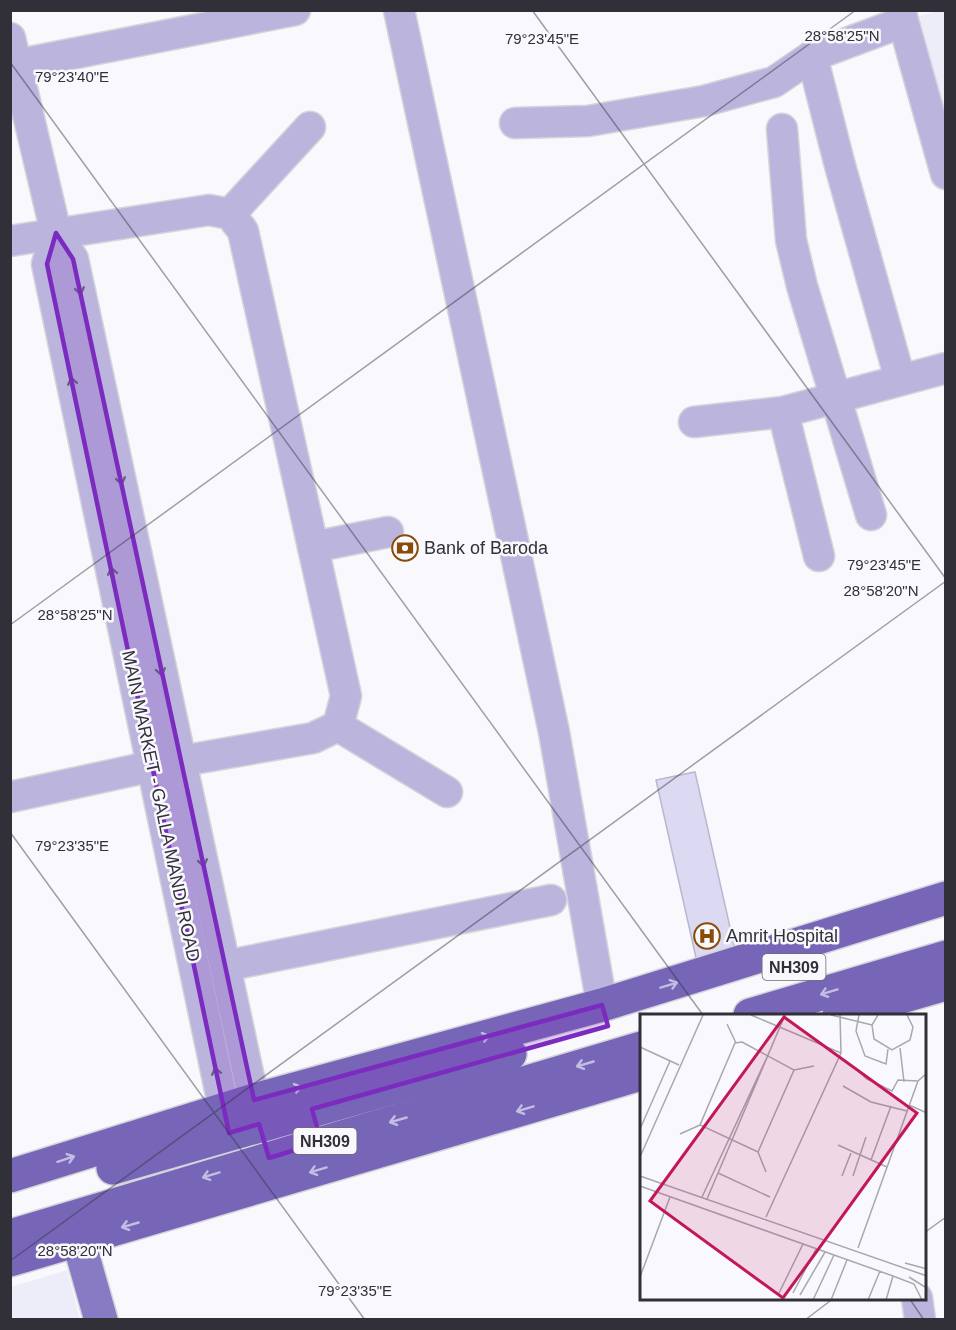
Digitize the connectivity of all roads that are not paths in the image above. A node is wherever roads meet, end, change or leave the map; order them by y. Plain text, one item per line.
1 (295, 10) edge
2 (399, 10) edge
3 (901, 16) edge
4 (13, 56) edge
5 (812, 56) junction
6 (515, 123) dead end
7 (310, 128) dead end
8 (782, 129) dead end
9 (945, 174) edge
10 (230, 214) junction
11 (56, 233) junction
12 (10, 241) edge
13 (945, 368) edge
14 (900, 379) junction
15 (835, 396) junction
16 (783, 412) junction
17 (694, 422) dead end
18 (871, 515) dead end
19 (388, 532) dead end
20 (313, 547) junction
21 (819, 556) dead end
22 (338, 726) junction
23 (167, 764) junction
24 (447, 792) dead end
25 (10, 797) edge
26 (945, 898) edge
27 (550, 900) dead end
28 (945, 920) edge
29 (945, 957) edge
30 (225, 966) junction
31 (722, 979) junction
32 (945, 984) edge
33 (859, 1005) edge
34 (644, 1014) edge
35 (761, 1014) edge
36 (640, 1015) edge
37 (605, 1016) junction
38 (640, 1048) edge
39 (640, 1074) edge
40 (312, 1109) junction
41 (241, 1117) junction
42 (321, 1142) junction
43 (272, 1170) junction
44 (10, 1176) edge
45 (10, 1199) edge
46 (10, 1236) edge
47 (78, 1239) junction
48 (10, 1260) edge
49 (917, 1300) edge
50 (101, 1320) edge
51 (920, 1320) edge

1 - 4 street
2 - 37 street
3 - 5 street
3 - 9 street
4 - 11 street, MAIN MARKET - GALLA MANDI ROAD
5 - 6 street
5 - 14 street
7 - 10 street
8 - 15 street
10 - 11 street
10 - 20 street
11 - 12 street
11 - 23 street, MAIN MARKET - GALLA MANDI ROAD
13 - 14 street
14 - 15 street
15 - 16 street
15 - 18 street
16 - 17 street
16 - 21 street
19 - 20 street
20 - 22 street
22 - 23 street
22 - 24 street
23 - 25 street
23 -> 30 street, MAIN MARKET - GALLA MANDI ROAD
41 -> 23 street, MAIN MARKET - GALLA MANDI ROAD
26 - 31 highway
27 - 30 street
28 - 31 highway, NH309
29 - 33 highway, NH309
30 - 41 street, MAIN MARKET - GALLA MANDI ROAD
31 - 34 highway, NH309
37 -> 31 highway
32 - 33 highway
33 -> 35 highway, NH309
36 - 37 highway, NH309
37 - 40 highway, NH309
41 -> 37 highway
38 -> 42 highway, NH309
39 -> 43 highway
40 - 41 highway, NH309
40 - 42 highway
41 - 43 highway
44 -> 41 highway
41 - 45 highway, NH309
42 - 43 highway, NH309
43 -> 46 highway, NH309
43 -> 47 highway
47 - 48 highway
47 - 50 main road
49 - 51 street

